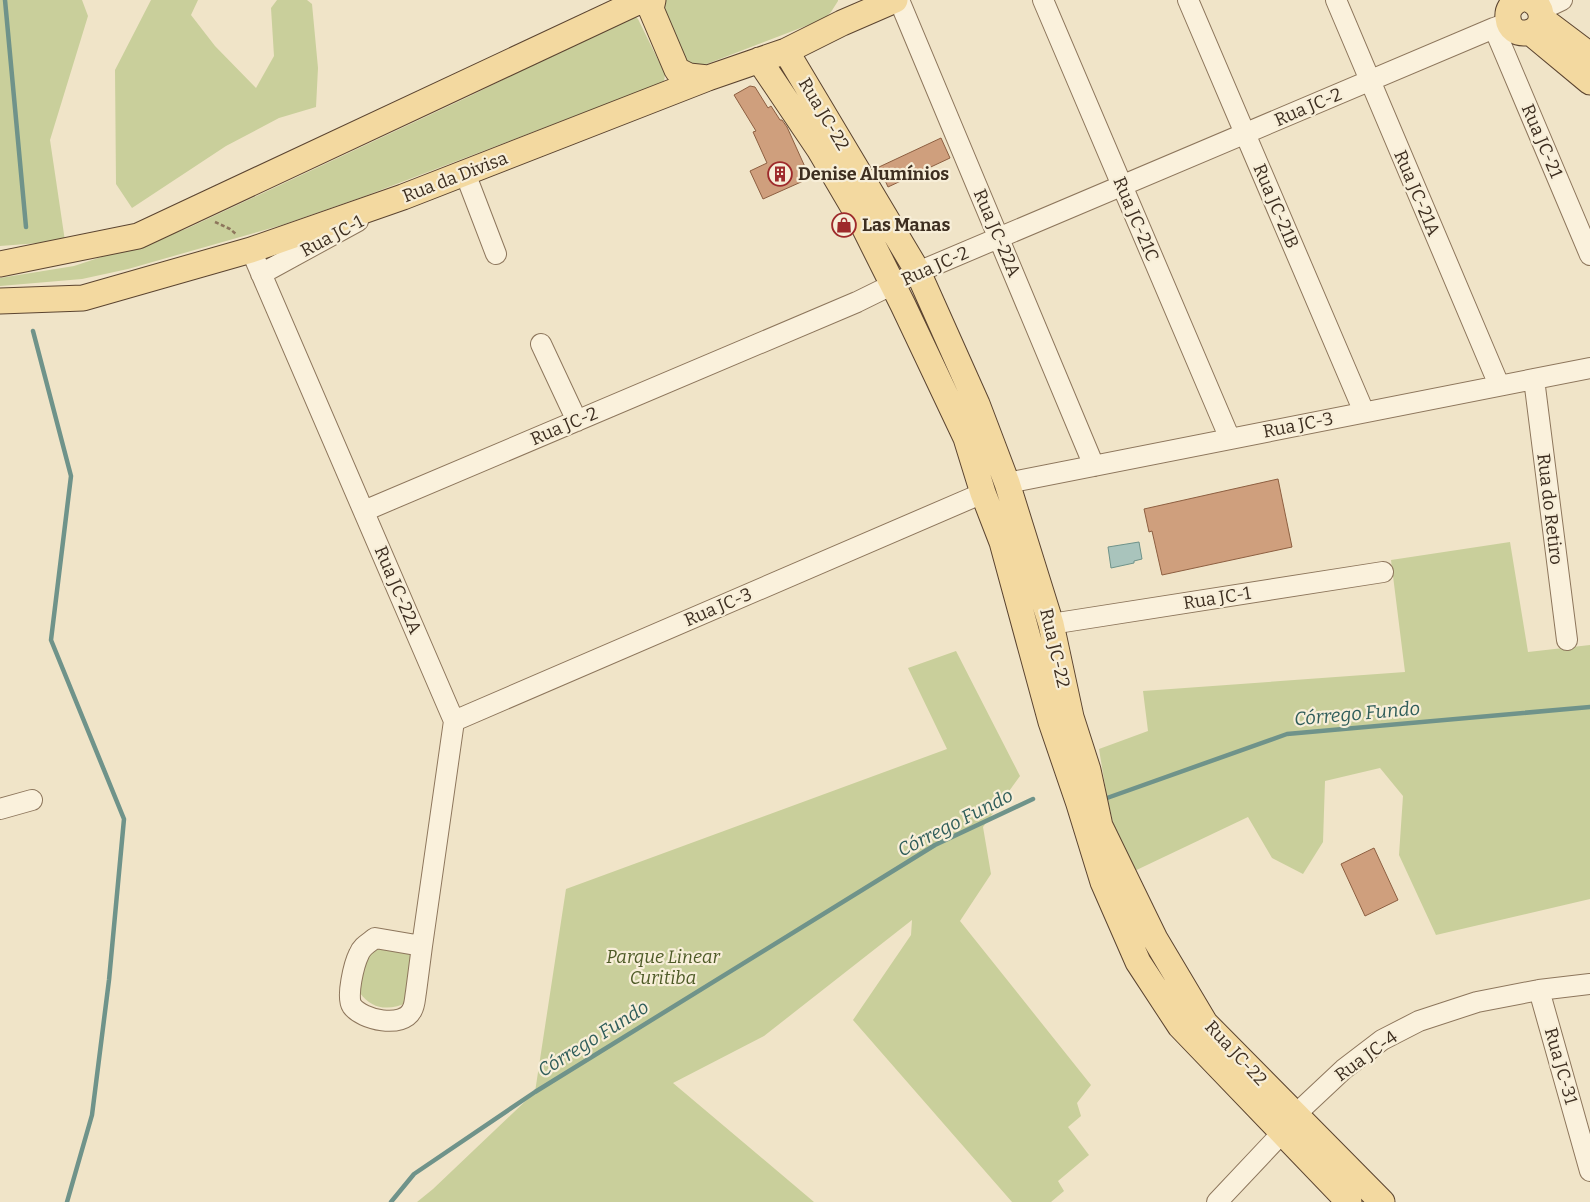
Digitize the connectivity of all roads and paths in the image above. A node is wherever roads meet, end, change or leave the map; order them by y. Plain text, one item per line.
1 (642, 0) edge
2 (653, 0) edge
3 (895, 0) edge
4 (899, 0) edge
5 (1043, 0) edge
6 (1188, 0) edge
7 (1336, 0) edge
8 (844, 12) edge
9 (1524, 12) edge
10 (786, 51) junction
11 (1590, 54) edge
12 (759, 60) junction
13 (708, 78) junction
14 (1370, 80) junction
15 (1590, 82) edge
16 (1245, 133) junction
17 (465, 173) junction
18 (1122, 186) junction
19 (403, 197) junction
20 (191, 211) junction
21 (999, 238) junction
22 (251, 250) junction
23 (496, 254) dead end
24 (1590, 255) edge
25 (0, 264) edge
26 (918, 272) junction
27 (261, 274) junction
28 (893, 285) junction
29 (0, 301) edge
30 (541, 344) dead end
31 (1590, 368) edge
32 (1534, 379) junction
33 (1499, 386) junction
34 (1364, 412) junction
35 (577, 421) junction
36 (1230, 439) junction
37 (1094, 466) junction
38 (1007, 483) junction
39 (983, 493) junction
40 (364, 511) junction
41 (1383, 572) dead end
42 (1051, 624) junction
43 (1567, 640) dead end
44 (1061, 720) junction
45 (454, 721) junction
46 (32, 800) dead end
47 (0, 809) edge
48 (422, 946) junction
49 (1590, 984) edge
50 (1539, 990) junction
51 (1289, 1123) junction
52 (1590, 1171) edge
53 (1216, 1202) edge
54 (1349, 1202) edge
55 (1382, 1202) edge

1 - 20 main road
2 - 13 main road
3 - 8 main road, Rua da Divisa
4 - 21 street, Rua JC-22A
5 - 18 street, Rua JC-21C
6 - 16 street, Rua JC-21B
7 - 14 street, Rua JC-21A
8 - 10 main road, Rua da Divisa
9 - 11 main road
9 - 14 street, Rua JC-2
9 - 15 main road
9 - 24 street, Rua JC-21
10 - 12 main road, Rua da Divisa
10 - 26 main road, Rua JC-22
12 - 13 main road, Rua da Divisa
12 - 28 main road, Rua JC-22
13 - 17 main road, Rua da Divisa
14 - 16 street, Rua JC-2
14 - 33 street, Rua JC-21A
16 - 18 street, Rua JC-2
16 - 34 street, Rua JC-21B
17 - 19 main road, Rua da Divisa
17 - 23 street
18 - 21 street, Rua JC-2
18 - 36 street, Rua JC-21C
19 - 22 main road, Rua da Divisa
19 - 27 street, Rua JC-1
20 - 22 path
20 - 25 main road
21 - 26 street, Rua JC-2
21 - 37 street, Rua JC-22A
22 - 27 street, Rua JC-22A
22 - 29 main road, Rua da Divisa
26 - 28 street, Rua JC-2
26 - 38 main road, Rua JC-22
27 - 40 street, Rua JC-22A
28 - 35 street, Rua JC-2
28 - 39 main road, Rua JC-22
30 - 35 street
31 - 32 street, Rua JC-3
32 - 33 street, Rua JC-3
32 - 43 street, Rua do Retiro
33 - 34 street, Rua JC-3
34 - 36 street, Rua JC-3
35 - 40 street, Rua JC-2
36 - 37 street, Rua JC-3
37 - 38 street, Rua JC-3
38 - 42 main road, Rua JC-22
39 - 44 main road, Rua JC-22
39 - 45 street, Rua JC-3
40 - 45 street, Rua JC-22A
41 - 42 street, Rua JC-1
42 - 44 main road, Rua JC-22
44 - 51 main road, Rua JC-22
45 - 48 street
46 - 47 street
48 - 48 street
49 - 50 street, Rua JC-4
50 - 51 street, Rua JC-4
50 - 52 street, Rua JC-31
51 - 53 street, Rua JC-4
51 - 54 main road, Rua JC-22
51 - 55 main road, Rua JC-22

